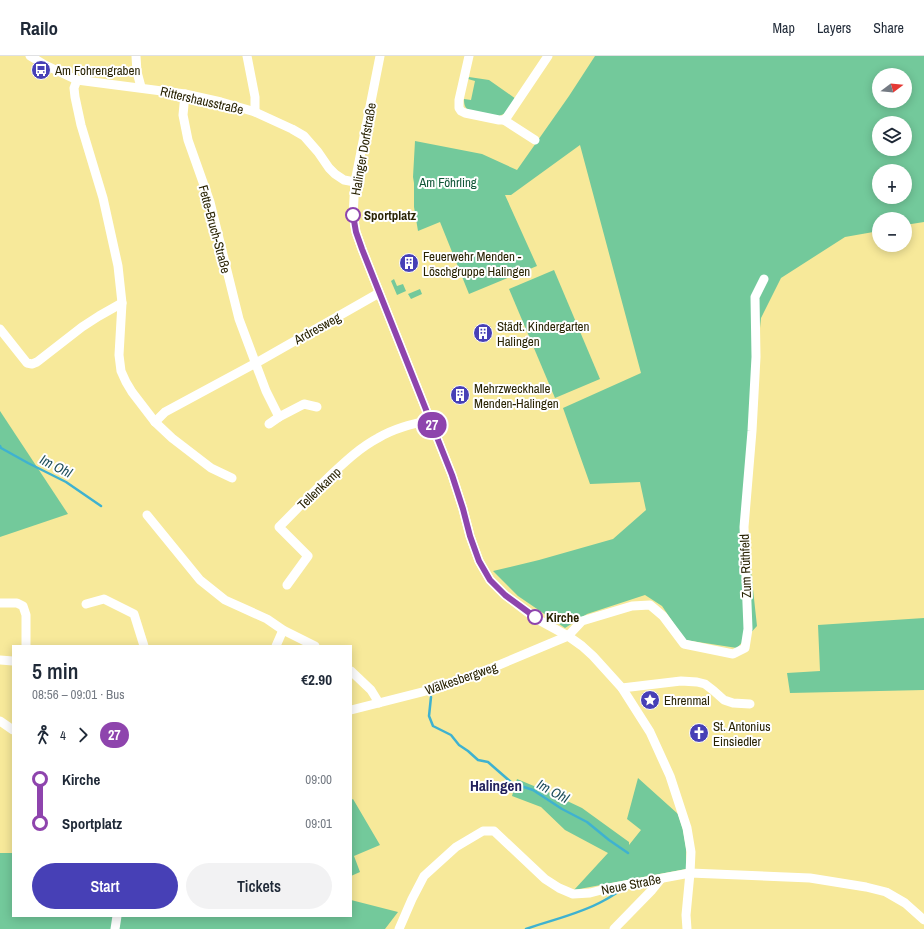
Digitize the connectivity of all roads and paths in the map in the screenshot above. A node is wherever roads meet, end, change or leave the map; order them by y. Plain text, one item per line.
1 (30, 56) edge
2 (136, 56) edge
3 (247, 56) edge
4 (380, 56) edge
5 (469, 56) edge
6 (548, 56) edge
7 (77, 80) junction
8 (141, 87) junction
9 (185, 94) junction
10 (255, 112) junction
11 (504, 120) junction
12 (535, 140) dead end
13 (355, 182) junction
14 (764, 279) dead end
15 (379, 293) junction
16 (122, 303) junction
17 (0, 329) edge
18 (256, 363) junction
19 (317, 407) dead end
20 (279, 417) junction
21 (430, 420) junction
22 (155, 422) junction
23 (269, 424) dead end
24 (232, 478) dead end
25 (147, 515) dead end
26 (287, 585) dead end
27 (0, 603) edge
28 (86, 604) dead end
29 (283, 630) junction
30 (568, 636) junction
31 (26, 645) edge
32 (144, 645) edge
33 (276, 645) edge
34 (313, 645) edge
35 (0, 660) edge
36 (12, 661) edge
37 (352, 672) edge
38 (622, 688) junction
39 (379, 703) junction
40 (750, 704) dead end
41 (352, 710) edge
42 (0, 722) edge
43 (12, 729) edge
44 (690, 873) junction
45 (661, 879) junction
46 (117, 917) edge
47 (924, 920) edge
48 (115, 929) edge
49 (399, 929) edge
50 (614, 929) edge
51 (686, 929) edge

1 - 7 street, Rittershausstraße
2 - 8 street
3 - 10 street
4 - 13 street, Halinger Dorfstraße
5 - 11 street
6 - 11 street
7 - 8 street, Rittershausstraße
7 - 16 street
8 - 9 street, Rittershausstraße
9 - 10 street, Rittershausstraße
9 - 18 street, Fette-Bruch-Straße
10 - 13 street, Rittershausstraße
11 - 12 street
13 - 15 street, Halinger Dorfstraße
14 - 30 street, Zum Rüthfeld
15 - 18 street, Ardresweg
15 - 21 street, Halinger Dorfstraße
16 - 17 street
16 - 22 street
18 - 20 street
18 - 22 street, Ardresweg
19 - 20 street
20 - 23 street
21 - 26 street, Tellenkamp
21 - 30 street, Halinger Dorfstraße
22 - 24 street
25 - 29 street
27 - 31 street
28 - 32 street
29 - 33 street
29 - 34 street
30 - 38 street, Halinger Dorfstraße
30 - 39 street, Wälkesbergweg
35 - 36 street
37 - 39 street
38 - 40 street
38 - 44 street, Halinger Dorfstraße
39 - 41 street, Wälkesbergweg
42 - 43 street
44 - 45 street, Neue Straße
44 - 47 street, Neue Straße
44 - 51 street, Halinger Dorfstraße
45 - 49 street, Neue Straße
45 - 50 street
46 - 48 street

